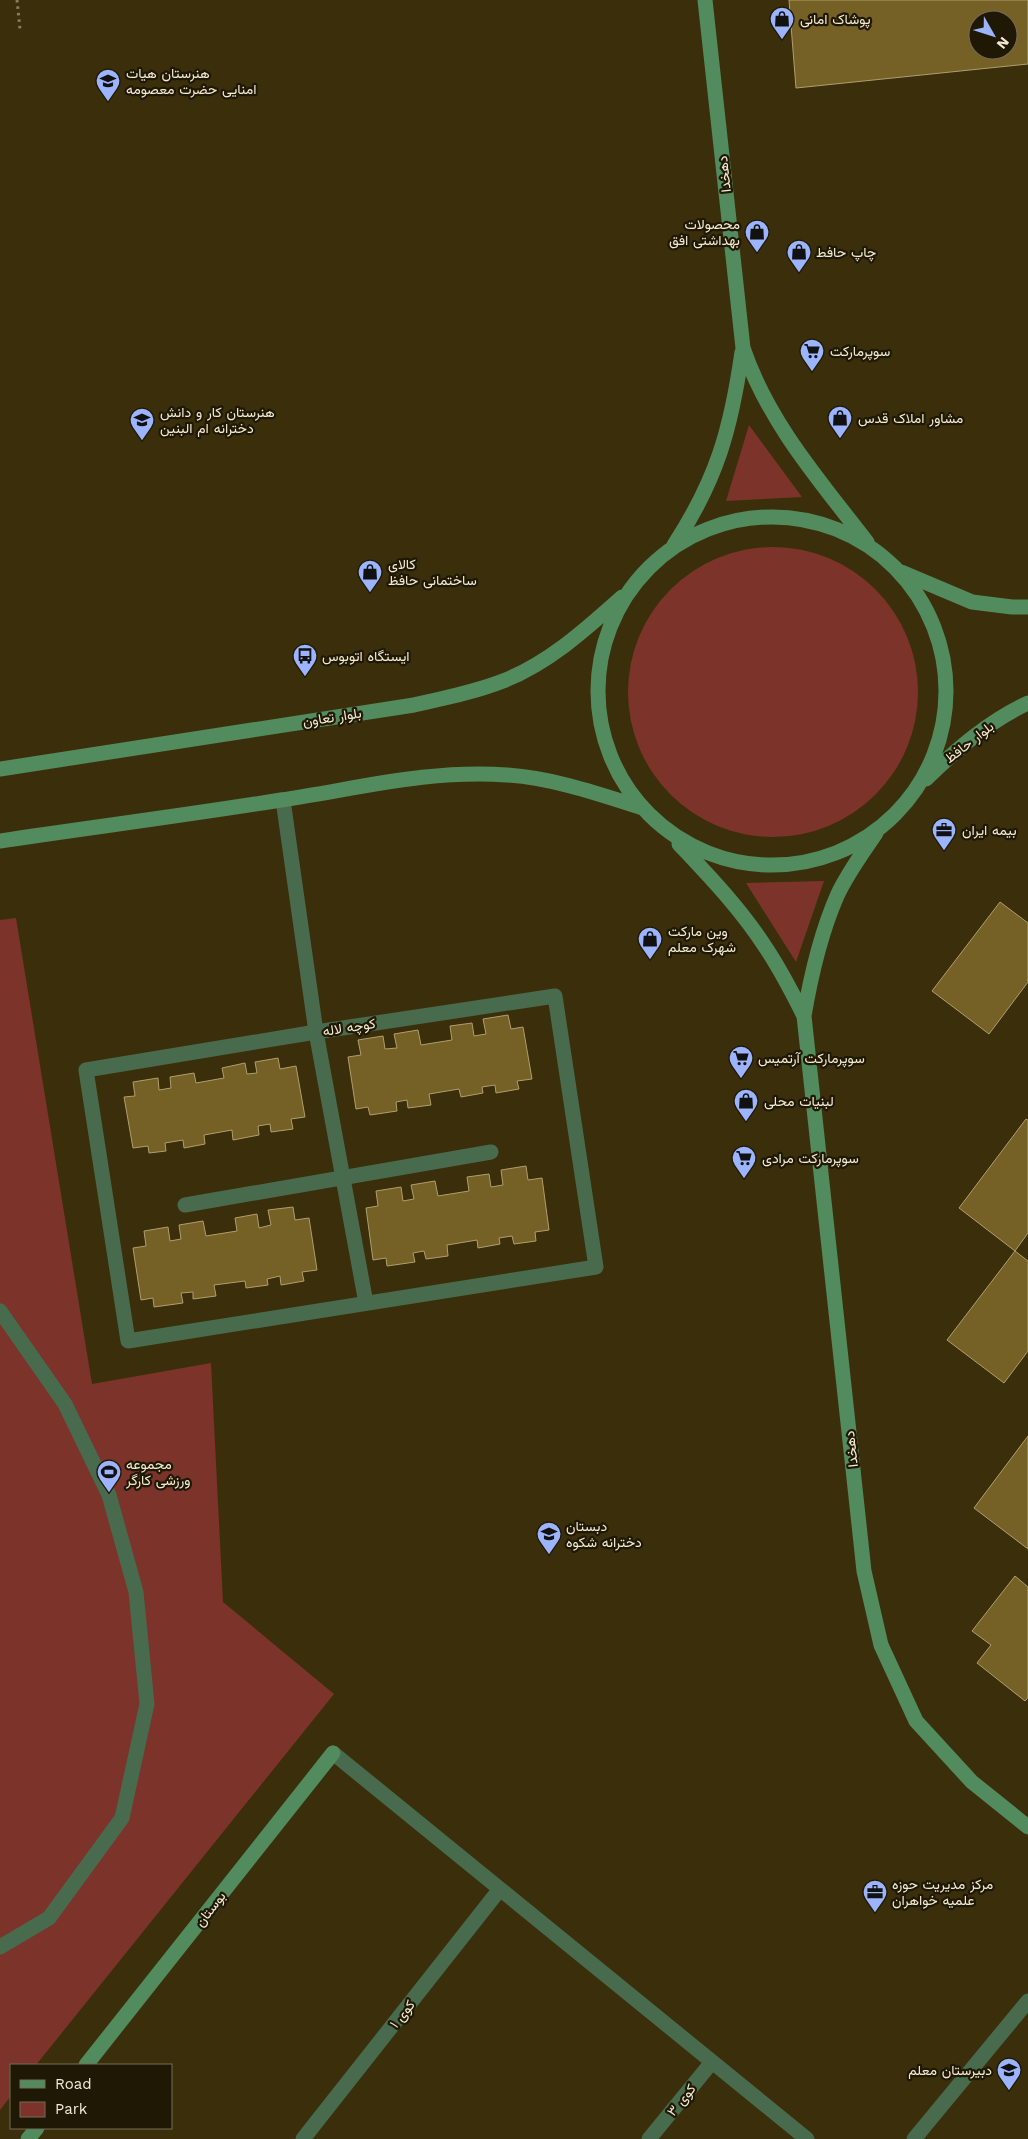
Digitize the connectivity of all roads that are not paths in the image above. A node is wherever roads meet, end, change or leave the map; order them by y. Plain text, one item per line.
1 (705, 0) edge
2 (743, 348) junction
3 (872, 549) junction
4 (670, 551) junction
5 (899, 571) junction
6 (632, 588) junction
7 (1028, 607) edge
8 (1028, 703) edge
9 (0, 769) edge
10 (915, 789) junction
11 (282, 800) junction
12 (643, 808) junction
13 (880, 827) junction
14 (666, 830) junction
15 (0, 841) edge
16 (804, 1016) junction
17 (316, 1032) junction
18 (491, 1152) dead end
19 (344, 1177) junction
20 (185, 1205) dead end
21 (366, 1303) junction
22 (0, 1311) edge
23 (333, 1753) joint
24 (1028, 1827) edge
25 (500, 1889) junction
26 (0, 1947) edge
27 (1028, 2000) edge
28 (712, 2062) junction
29 (87, 2064) edge
30 (36, 2129) edge
31 (28, 2139) edge
32 (303, 2139) edge
33 (649, 2139) edge
34 (807, 2139) edge
35 (914, 2139) edge

1 - 2 main road, دهخدا
2 - 3 main road
2 - 4 main road
3 - 4 main road
3 - 5 main road
4 - 6 main road
5 - 7 main road
5 - 10 main road
6 - 9 main road, بلوار تعاون
6 - 12 main road
8 - 10 main road, بلوار حافظ
10 - 13 main road
11 - 12 main road
11 - 15 main road
11 - 17 street, کوچه لاله
12 - 14 main road
13 - 14 main road
13 - 16 main road
14 - 16 main road
16 - 24 main road, دهخدا
17 - 19 street
17 - 21 street
17 - 21 street, کوچه لاله
18 - 19 street
19 - 20 street
19 - 21 street
22 - 26 street
23 - 25 street
23 - 29 main road, بوستان
25 - 28 street
25 - 32 street, کوی ۱
27 - 35 street
28 - 33 street, کوی ۳
28 - 34 street
30 - 31 main road

